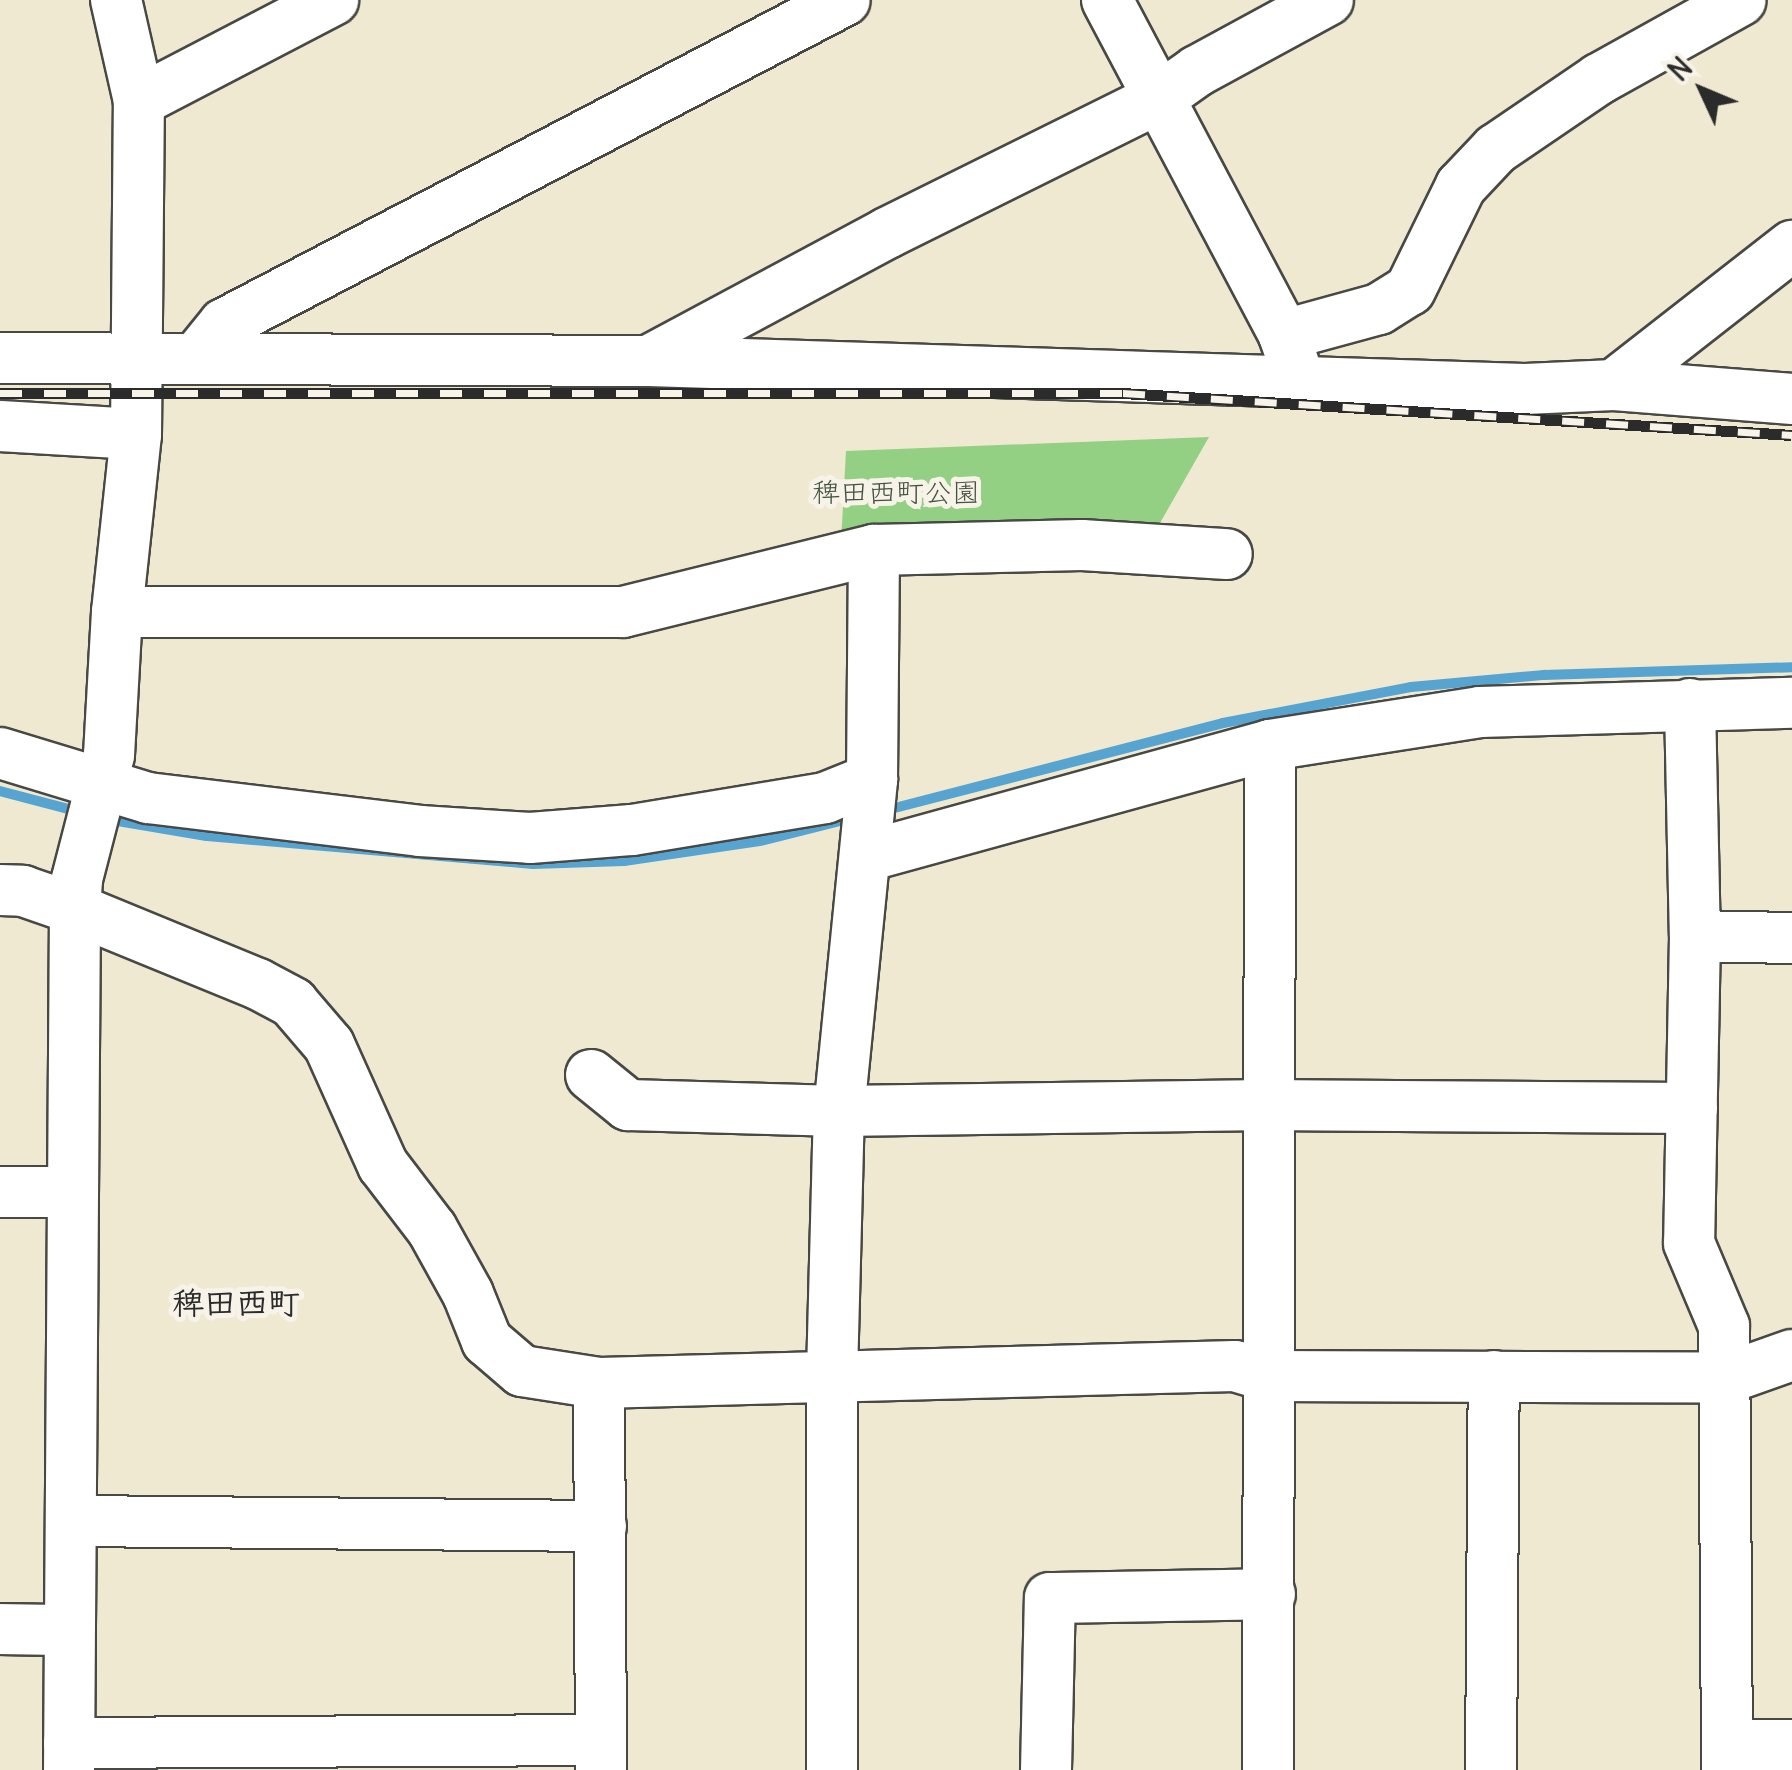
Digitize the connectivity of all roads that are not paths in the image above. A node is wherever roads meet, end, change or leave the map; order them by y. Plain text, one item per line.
1 (116, 0) edge
2 (332, 0) edge
3 (845, 0) edge
4 (1107, 0) edge
5 (1328, 0) edge
6 (1741, 0) edge
7 (1159, 98) junction
8 (139, 101) junction
9 (1792, 246) edge
10 (198, 356) junction
11 (1292, 357) junction
12 (0, 358) edge
13 (136, 358) junction
14 (650, 361) junction
15 (1614, 385) junction
16 (1792, 399) edge
17 (0, 426) edge
18 (136, 434) junction
19 (874, 550) junction
20 (1226, 554) dead end
21 (117, 612) junction
22 (1792, 703) edge
23 (1690, 704) junction
24 (1270, 744) junction
25 (0, 753) edge
26 (98, 805) junction
27 (869, 816) junction
28 (0, 890) edge
29 (75, 910) junction
30 (1695, 936) junction
31 (1792, 938) edge
32 (590, 1075) dead end
33 (1268, 1106) junction
34 (1692, 1108) junction
35 (839, 1110) junction
36 (0, 1192) edge
37 (70, 1192) junction
38 (1792, 1355) edge
39 (832, 1375) junction
40 (1268, 1376) junction
41 (1494, 1376) junction
42 (1727, 1378) junction
43 (599, 1383) junction
44 (72, 1521) junction
45 (602, 1526) junction
46 (1270, 1594) junction
47 (0, 1629) edge
48 (66, 1630) junction
49 (1792, 1745) edge
50 (601, 1755) edge
51 (69, 1756) edge
52 (1727, 1758) edge
53 (832, 1770) edge
54 (1046, 1770) edge
55 (1268, 1770) edge
56 (1491, 1770) edge

1 - 8 street
2 - 8 street
3 - 10 street
4 - 7 street
5 - 7 street
6 - 11 street
7 - 11 street
7 - 14 street
8 - 13 street
9 - 15 street
10 - 13 street
10 - 14 street
11 - 14 street
11 - 15 street
12 - 13 street
13 - 18 street
15 - 16 street
17 - 18 street
18 - 21 street
19 - 20 street
19 - 21 street
19 - 27 street
21 - 26 street
22 - 23 street
23 - 24 street
23 - 30 street
24 - 27 street
24 - 33 street
25 - 26 street
26 - 27 street
26 - 29 street
27 - 35 street
28 - 29 street
29 - 37 street
29 - 43 street
30 - 31 street
30 - 34 street
32 - 35 street
33 - 34 street
33 - 35 street
33 - 40 street
34 - 42 street
35 - 39 street
36 - 37 street
37 - 44 street
38 - 42 street
39 - 40 street
39 - 43 street
39 - 53 street
40 - 41 street
40 - 46 street
41 - 42 street
41 - 56 street
42 - 52 street
43 - 45 street
44 - 45 street
44 - 48 street
45 - 50 street
46 - 54 street
46 - 55 street
47 - 48 street
48 - 51 street
49 - 52 street
50 - 51 street

